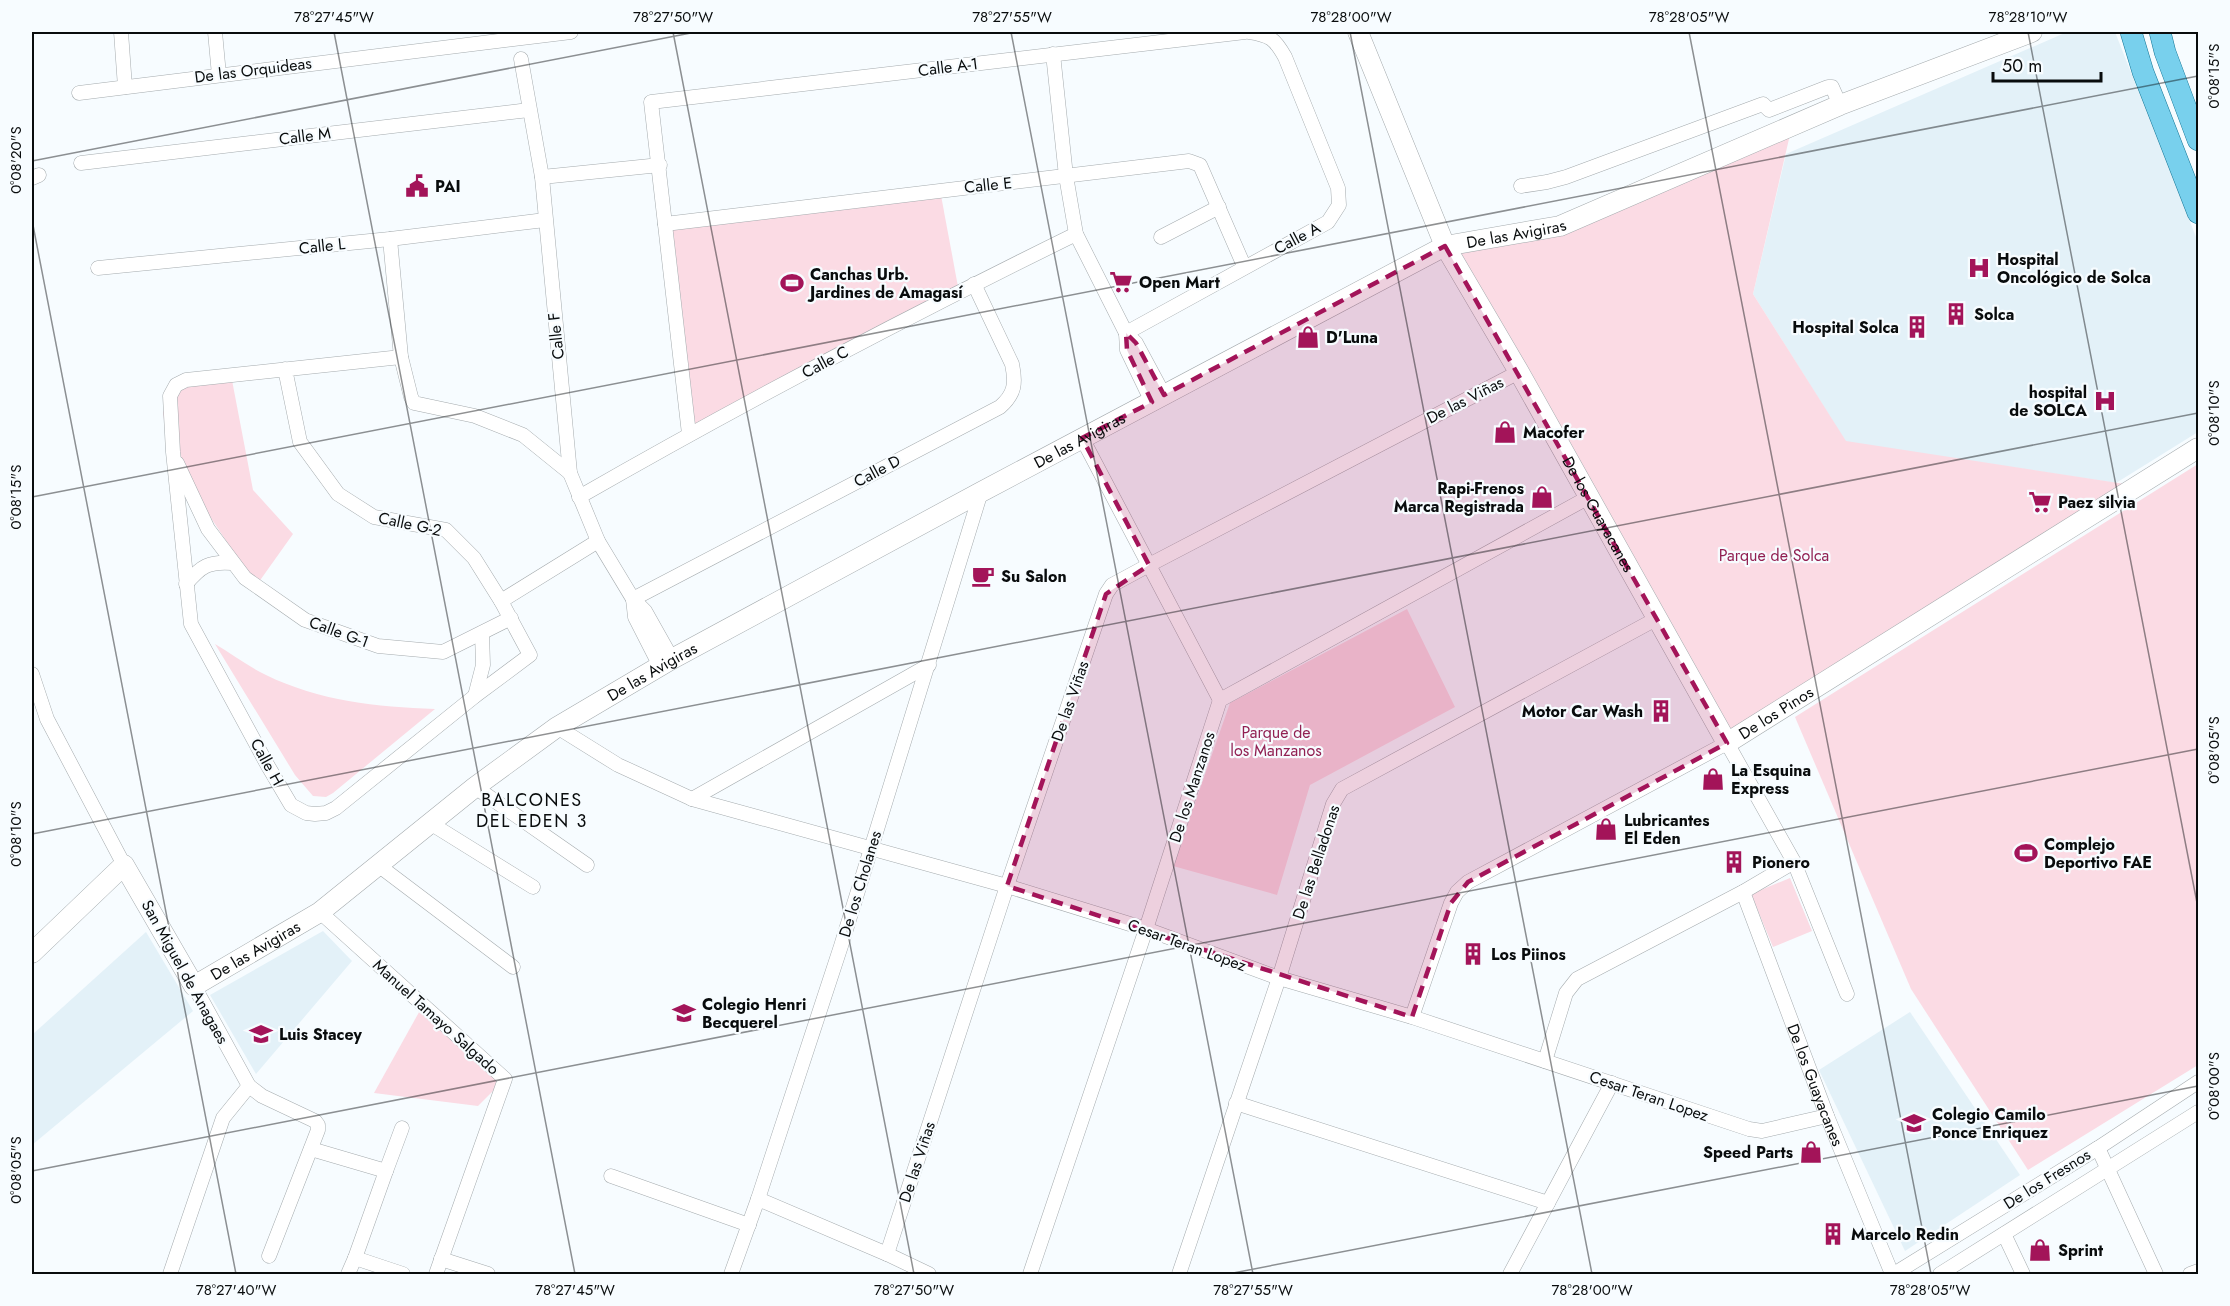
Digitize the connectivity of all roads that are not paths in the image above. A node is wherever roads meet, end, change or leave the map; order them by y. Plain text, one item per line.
1 (121, 32) edge
2 (215, 32) edge
3 (571, 32) edge
4 (1245, 32) edge
5 (1250, 32) edge
6 (1358, 32) edge
7 (2032, 32) edge
8 (2131, 32) edge
9 (2160, 32) edge
10 (519, 34) edge
11 (1053, 54) junction
12 (521, 59) dead end
13 (219, 75) junction
14 (125, 87) junction
15 (79, 93) dead end
16 (1840, 105) junction
17 (529, 110) junction
18 (2199, 140) edge
19 (81, 163) dead end
20 (660, 165) junction
21 (1066, 176) junction
22 (542, 177) junction
23 (1521, 186) dead end
24 (1219, 207) junction
25 (2199, 213) edge
26 (545, 220) junction
27 (665, 224) junction
28 (1076, 234) junction
29 (1161, 237) dead end
30 (390, 239) junction
31 (1445, 246) junction
32 (1244, 266) junction
33 (98, 268) dead end
34 (974, 284) junction
35 (1126, 333) junction
36 (401, 357) junction
37 (285, 369) junction
38 (1519, 372) junction
39 (1158, 398) junction
40 (689, 434) junction
41 (1082, 438) junction
42 (2199, 448) edge
43 (173, 452) junction
44 (570, 473) junction
45 (981, 492) junction
46 (1589, 496) junction
47 (579, 497) junction
48 (598, 541) junction
49 (233, 563) junction
50 (1149, 565) junction
51 (186, 584) junction
52 (633, 598) junction
53 (501, 601) junction
54 (511, 618) junction
55 (1656, 620) junction
56 (482, 633) junction
57 (666, 663) junction
58 (929, 665) junction
59 (32, 679) edge
60 (475, 696) junction
61 (1220, 700) junction
62 (557, 727) junction
63 (1726, 743) junction
64 (475, 788) junction
65 (692, 799) junction
66 (430, 823) junction
67 (870, 847) junction
68 (1794, 862) junction
69 (124, 865) junction
70 (378, 865) junction
71 (587, 865) dead end
72 (1007, 886) junction
73 (533, 887) dead end
74 (1743, 892) junction
75 (320, 912) junction
76 (1146, 929) junction
77 (32, 953) edge
78 (513, 967) dead end
79 (1279, 978) junction
80 (194, 986) junction
81 (1847, 994) dead end
82 (1412, 1017) junction
83 (1545, 1061) junction
84 (2199, 1082) edge
85 (1612, 1083) junction
86 (249, 1086) junction
87 (1236, 1102) junction
88 (2199, 1112) edge
89 (1827, 1116) junction
90 (402, 1128) dead end
91 (2098, 1148) junction
92 (311, 1149) junction
93 (2107, 1170) junction
94 (386, 1171) junction
95 (611, 1176) dead end
96 (758, 1199) junction
97 (1548, 1203) junction
98 (749, 1225) junction
99 (2004, 1234) junction
100 (886, 1254) junction
101 (269, 1256) dead end
102 (355, 1258) junction
103 (441, 1259) junction
104 (2199, 1271) edge
105 (170, 1275) edge
106 (348, 1275) edge
107 (403, 1275) edge
108 (436, 1275) edge
109 (488, 1275) edge
110 (731, 1275) edge
111 (928, 1275) edge
112 (1030, 1275) edge
113 (1179, 1275) edge
114 (1510, 1275) edge
115 (1893, 1275) edge
116 (1940, 1275) edge
117 (2023, 1275) edge
118 (2156, 1275) edge
119 (2190, 1275) edge

1 - 14 street
2 - 13 street
3 - 10 street, De las Orquideas
4 - 11 street, Calle A-1
5 - 32 street, Calle A
6 - 31 street, De los Guayacanes
7 - 16 street, De las Avigiras
8 - 25 main road
9 - 18 main road
10 - 13 street, De las Orquideas
11 - 20 street, Calle A-1
11 - 21 street
12 - 17 street, Calle F
13 - 14 street, De las Orquideas
14 - 15 street, De las Orquideas
16 - 23 street
16 - 31 street, De las Avigiras
17 - 19 street, Calle M
17 - 22 street, Calle F
20 - 22 street
20 - 27 street
21 - 24 street, Calle E
21 - 27 street, Calle E
21 - 28 street
22 - 26 street, Calle F
24 - 29 street
24 - 32 street, Calle E
26 - 30 street, Calle L
26 - 44 street, Calle F
27 - 40 street
28 - 34 street, Calle C
28 - 35 street
30 - 33 street, Calle L
30 - 36 street
31 - 38 street, De los Guayacanes
31 - 39 street, De las Avigiras
32 - 35 street, Calle A
34 - 40 street, Calle C
34 - 52 street, Calle D
35 - 39 street
36 - 37 street
36 - 44 street
37 - 43 street, Calle H
37 - 53 street, Calle G-2
38 - 46 street, De los Guayacanes
38 - 50 street, De las Viñas
39 - 41 street, De las Avigiras
40 - 47 street, Calle C
41 - 45 street, De las Avigiras
41 - 50 street
42 - 63 street, De los Pinos
43 - 49 street, Calle G-1
43 - 51 street, Calle H
44 - 47 street, Calle F
45 - 57 street, De las Avigiras
45 - 58 street, De los Cholanes
46 - 55 street, De los Guayacanes
46 - 61 street
47 - 48 street, Calle F
48 - 52 street, Calle F
48 - 53 street
49 - 51 street
49 - 56 street, Calle G-1
50 - 61 street
50 - 72 street, De las Viñas
51 - 60 street, Calle H
52 - 57 street, Calle F
53 - 54 street, Calle G-2
54 - 56 street, Calle G-1
54 - 60 street, Calle H
55 - 63 street, De los Guayacanes
55 - 79 street, De las Belladonas
56 - 60 street
57 - 62 street, De las Avigiras
58 - 65 street
58 - 67 street, De los Cholanes
59 - 69 street, San Miguel de Anagaes
61 - 76 street, De los Manzanos
62 - 64 street, De las Avigiras
62 - 65 street, Cesar Teran Lopez
63 - 68 street, De los Guayacanes
63 - 82 street, De los Pinos
64 - 66 street, De las Avigiras
64 - 71 street
65 - 67 street, Cesar Teran Lopez
66 - 70 street, De las Avigiras
66 - 73 street
67 - 72 street, Cesar Teran Lopez
67 - 96 street, De los Cholanes
68 - 74 street
68 - 81 street, De los Guayacanes
69 - 77 street
69 - 80 street, San Miguel de Anagaes
70 - 75 street, De las Avigiras
70 - 78 street
72 - 76 street, Cesar Teran Lopez
72 - 100 street, De las Viñas
74 - 83 street
74 - 89 street, De los Guayacanes
75 - 80 street, De las Avigiras
75 - 103 street, Manuel Tamayo Salgado
76 - 79 street, Cesar Teran Lopez
76 - 112 street, De los Manzanos
79 - 82 street, Cesar Teran Lopez
79 - 87 street, De las Belladonas
80 - 86 street, San Miguel de Anagaes
82 - 83 street, Cesar Teran Lopez
83 - 85 street, Cesar Teran Lopez
84 - 91 street, De los Fresnos
85 - 89 street, Cesar Teran Lopez
85 - 97 street
86 - 92 street
86 - 105 street
87 - 97 street
87 - 113 street, De las Belladonas
88 - 93 street, De los Fresnos
89 - 115 street, De los Guayacanes
90 - 94 street
91 - 93 street
91 - 115 street, De los Fresnos
92 - 94 street
92 - 101 street
93 - 99 street, De los Fresnos
93 - 118 street
94 - 102 street
95 - 98 street
96 - 98 street, De los Cholanes
96 - 100 street
97 - 114 street
98 - 110 street, De los Cholanes
99 - 116 street, De los Fresnos
99 - 117 street
100 - 111 street
102 - 106 street
102 - 107 street
103 - 108 street, Manuel Tamayo Salgado
103 - 109 street
104 - 119 street

